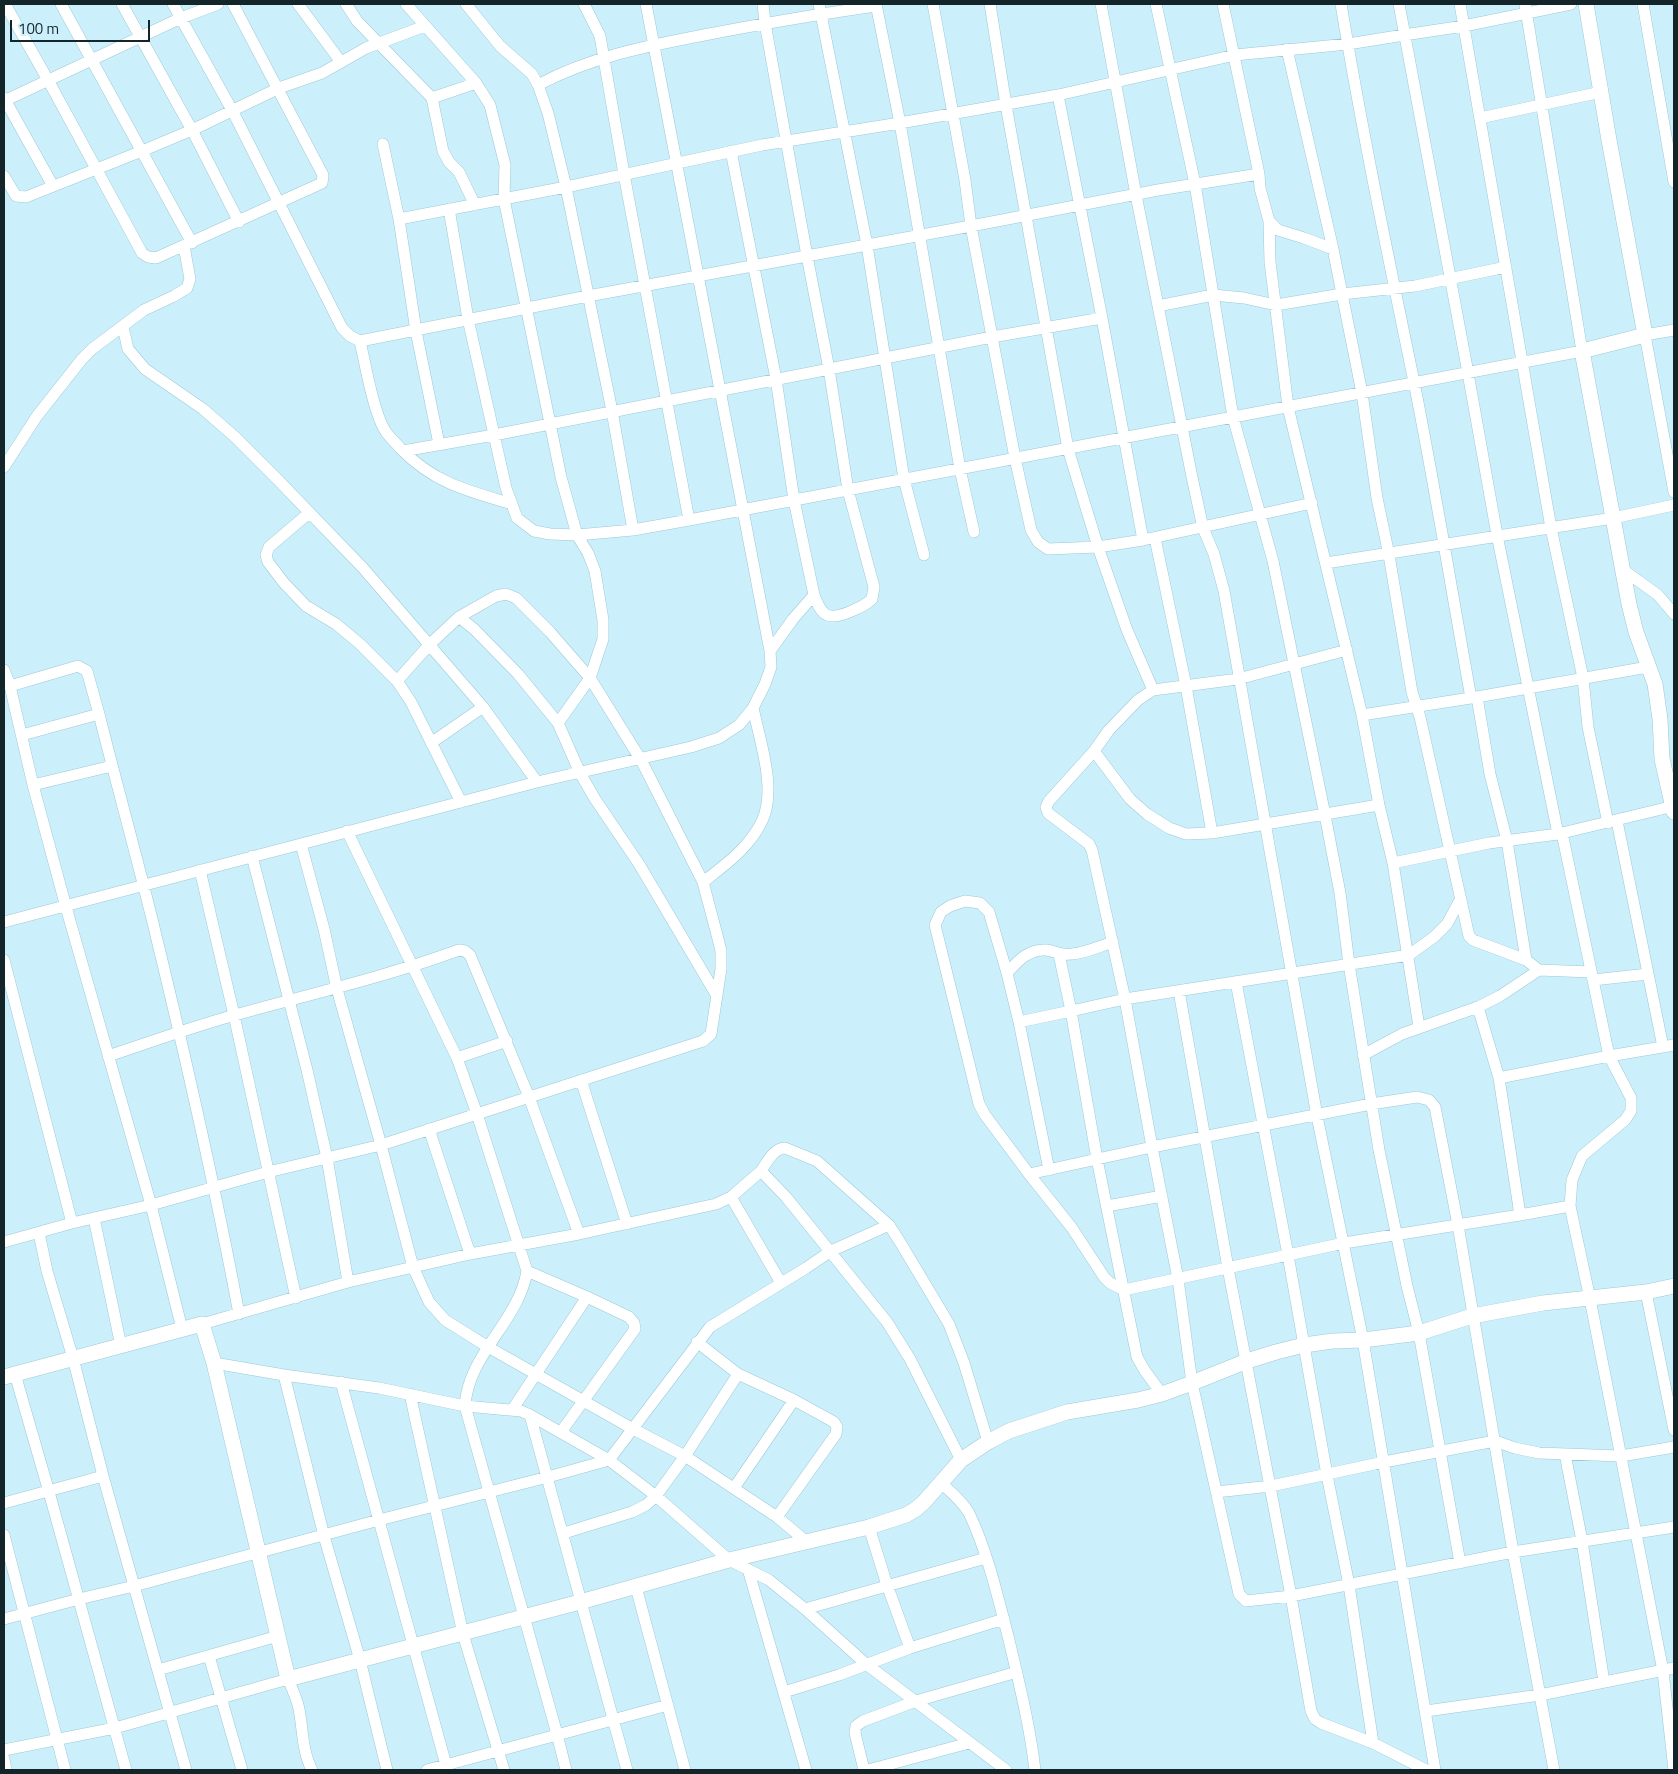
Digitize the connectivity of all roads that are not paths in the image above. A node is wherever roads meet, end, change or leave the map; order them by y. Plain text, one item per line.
1 (5, 4) edge
2 (61, 4) edge
3 (122, 4) edge
4 (173, 4) edge
5 (218, 4) edge
6 (232, 4) edge
7 (298, 4) edge
8 (346, 4) edge
9 (406, 4) edge
10 (466, 4) edge
11 (584, 4) edge
12 (646, 4) edge
13 (763, 4) edge
14 (933, 4) edge
15 (990, 4) edge
16 (1101, 4) edge
17 (1156, 4) edge
18 (1223, 4) edge
19 (1342, 4) edge
20 (1399, 4) edge
21 (1460, 4) edge
22 (1571, 4) edge
23 (1586, 4) edge
24 (1643, 4) edge
25 (876, 5) edge
26 (820, 8) edge
27 (1526, 8) edge
28 (181, 18) junction
29 (765, 23) junction
30 (425, 26) junction
31 (1464, 26) junction
32 (1404, 35) junction
33 (141, 37) junction
34 (379, 44) junction
35 (1348, 44) junction
36 (655, 45) junction
37 (1287, 49) junction
38 (1235, 55) junction
39 (604, 58) junction
40 (92, 60) junction
41 (341, 62) junction
42 (1170, 70) junction
43 (48, 80) junction
44 (1116, 82) junction
45 (476, 83) junction
46 (538, 85) junction
47 (279, 88) junction
48 (1601, 92) junction
49 (1058, 95) junction
50 (432, 98) junction
51 (4, 100) edge
52 (1006, 104) junction
53 (1541, 104) junction
54 (232, 110) junction
55 (953, 114) junction
56 (1480, 118) junction
57 (900, 123) junction
58 (192, 130) junction
59 (844, 132) junction
60 (786, 141) junction
61 (383, 144) dead end
62 (142, 151) junction
63 (731, 151) junction
64 (676, 162) junction
65 (97, 170) junction
66 (624, 174) junction
67 (1259, 174) junction
68 (4, 176) edge
69 (1674, 182) edge
70 (1195, 184) junction
71 (53, 186) junction
72 (566, 187) junction
73 (1136, 194) junction
74 (504, 199) junction
75 (279, 202) junction
76 (475, 204) junction
77 (1080, 206) junction
78 (449, 209) junction
79 (1025, 216) junction
80 (398, 219) junction
81 (1268, 221) junction
82 (239, 222) junction
83 (971, 226) junction
84 (920, 236) junction
85 (188, 244) junction
86 (866, 245) junction
87 (1333, 249) junction
88 (806, 256) junction
89 (753, 266) junction
90 (1506, 267) junction
91 (698, 276) junction
92 (1449, 278) junction
93 (645, 285) junction
94 (1394, 289) junction
95 (1342, 294) junction
96 (1213, 295) junction
97 (588, 296) junction
98 (1276, 305) junction
99 (1158, 306) junction
100 (527, 308) junction
101 (1102, 318) junction
102 (468, 319) junction
103 (123, 327) junction
104 (1046, 328) junction
105 (416, 330) junction
106 (1674, 330) edge
107 (1645, 335) junction
108 (992, 337) junction
109 (360, 341) junction
110 (939, 347) junction
111 (1582, 351) junction
112 (885, 358) junction
113 (1522, 362) junction
114 (829, 369) junction
115 (1468, 373) junction
116 (776, 379) junction
117 (1414, 383) junction
118 (720, 390) junction
119 (1362, 393) junction
120 (666, 401) junction
121 (1288, 407) junction
122 (612, 411) junction
123 (1233, 417) junction
124 (550, 423) junction
125 (1182, 427) junction
126 (494, 435) junction
127 (1125, 438) junction
128 (439, 444) junction
129 (1068, 448) junction
130 (403, 451) junction
131 (1015, 458) junction
132 (4, 467) edge
133 (960, 469) junction
134 (904, 479) junction
135 (848, 490) junction
136 (1674, 492) edge
137 (794, 500) junction
138 (1312, 503) junction
139 (512, 504) junction
140 (1674, 505) edge
141 (743, 510) junction
142 (309, 513) junction
143 (1261, 515) junction
144 (1613, 518) junction
145 (689, 520) junction
146 (1202, 528) junction
147 (1551, 528) junction
148 (634, 530) junction
149 (974, 532) dead end
150 (577, 535) junction
151 (1496, 535) junction
152 (1155, 538) junction
153 (1143, 540) junction
154 (1443, 544) junction
155 (1098, 546) junction
156 (924, 555) dead end
157 (1388, 555) junction
158 (1326, 564) junction
159 (1622, 569) junction
160 (814, 595) junction
161 (1674, 614) edge
162 (459, 617) junction
163 (429, 645) junction
164 (1347, 650) junction
165 (770, 651) junction
166 (1293, 665) junction
167 (1648, 667) junction
168 (4, 670) edge
169 (590, 678) junction
170 (1583, 678) junction
171 (1238, 679) junction
172 (397, 681) junction
173 (10, 686) junction
174 (1186, 686) junction
175 (1528, 688) junction
176 (1153, 690) junction
177 (1474, 698) junction
178 (484, 707) junction
179 (1416, 707) junction
180 (753, 708) junction
181 (99, 714) junction
182 (1362, 715) junction
183 (558, 724) junction
184 (22, 735) junction
185 (431, 744) junction
186 (1094, 751) junction
187 (641, 760) junction
188 (112, 766) junction
189 (580, 773) junction
190 (537, 782) junction
191 (34, 785) junction
192 (461, 802) junction
193 (1379, 805) junction
194 (1674, 808) edge
195 (1325, 815) junction
196 (1612, 822) junction
197 (1265, 824) junction
198 (347, 831) junction
199 (1212, 833) junction
200 (1560, 834) junction
201 (1506, 841) junction
202 (301, 844) junction
203 (1451, 852) junction
204 (252, 856) junction
205 (1393, 863) junction
206 (200, 870) junction
207 (703, 882) junction
208 (143, 885) junction
209 (1460, 900) junction
210 (66, 907) junction
211 (4, 922) edge
212 (1113, 942) junction
213 (1059, 954) junction
214 (1409, 955) junction
215 (4, 960) edge
216 (1526, 960) junction
217 (1349, 964) junction
218 (412, 967) junction
219 (1539, 970) junction
220 (1007, 972) junction
221 (1293, 973) junction
222 (1648, 974) junction
223 (1592, 976) junction
224 (1236, 982) junction
225 (337, 989) junction
226 (1179, 991) junction
227 (717, 996) junction
228 (1126, 999) junction
229 (288, 1000) junction
230 (1478, 1008) junction
231 (1071, 1011) junction
232 (234, 1015) junction
233 (1018, 1022) junction
234 (1419, 1027) junction
235 (178, 1032) junction
236 (507, 1041) junction
237 (1669, 1046) edge
238 (1364, 1055) junction
239 (108, 1056) junction
240 (1609, 1056) junction
241 (457, 1058) junction
242 (1499, 1078) junction
243 (581, 1080) junction
244 (529, 1097) junction
245 (1371, 1104) junction
246 (477, 1114) junction
247 (1317, 1116) junction
248 (1263, 1126) junction
249 (429, 1129) junction
250 (1206, 1137) junction
251 (381, 1144) junction
252 (1152, 1147) junction
253 (327, 1158) junction
254 (1097, 1159) junction
255 (1049, 1170) junction
256 (760, 1171) junction
257 (268, 1172) junction
258 (1029, 1174) junction
259 (215, 1187) junction
260 (1162, 1196) junction
261 (731, 1197) junction
262 (151, 1205) junction
263 (1107, 1206) junction
264 (1570, 1206) junction
265 (1520, 1216) junction
266 (94, 1218) junction
267 (72, 1223) junction
268 (626, 1224) junction
269 (889, 1225) junction
270 (1458, 1225) junction
271 (39, 1233) junction
272 (579, 1234) junction
273 (1396, 1234) junction
274 (4, 1242) edge
275 (1344, 1243) junction
276 (518, 1244) junction
277 (831, 1251) junction
278 (470, 1254) junction
279 (1288, 1255) junction
280 (413, 1267) junction
281 (1228, 1268) junction
282 (527, 1271) junction
283 (1178, 1279) junction
284 (348, 1282) junction
285 (781, 1283) junction
286 (1674, 1286) edge
287 (1124, 1290) junction
288 (1646, 1292) junction
289 (587, 1297) junction
290 (296, 1298) junction
291 (1590, 1299) junction
292 (239, 1314) junction
293 (1472, 1316) junction
294 (202, 1324) junction
295 (182, 1329) junction
296 (1419, 1333) junction
297 (1363, 1340) junction
298 (697, 1342) junction
299 (1304, 1345) junction
300 (121, 1346) junction
301 (488, 1347) junction
302 (73, 1358) junction
303 (1247, 1361) junction
304 (214, 1363) junction
305 (534, 1374) junction
306 (738, 1374) junction
307 (9, 1376) edge
308 (284, 1376) junction
309 (341, 1382) junction
310 (1192, 1384) junction
311 (410, 1394) junction
312 (1162, 1394) junction
313 (584, 1400) junction
314 (794, 1400) junction
315 (465, 1406) junction
316 (512, 1410) junction
317 (530, 1415) junction
318 (633, 1429) junction
319 (1674, 1430) edge
320 (561, 1432) junction
321 (988, 1442) junction
322 (1495, 1442) junction
323 (1674, 1447) edge
324 (1439, 1452) junction
325 (1565, 1454) junction
326 (685, 1456) junction
327 (1621, 1456) junction
328 (609, 1460) junction
329 (961, 1460) junction
330 (1384, 1462) junction
331 (1327, 1475) junction
332 (103, 1476) junction
333 (548, 1477) junction
334 (941, 1483) junction
335 (1271, 1486) junction
336 (734, 1488) junction
337 (49, 1492) junction
338 (490, 1492) junction
339 (1216, 1492) junction
340 (656, 1496) junction
341 (4, 1504) edge
342 (434, 1506) junction
343 (777, 1518) junction
344 (379, 1520) junction
345 (1674, 1526) edge
346 (869, 1527) junction
347 (564, 1533) junction
348 (1636, 1533) junction
349 (4, 1535) edge
350 (324, 1536) junction
351 (1582, 1541) junction
352 (807, 1542) junction
353 (1513, 1552) junction
354 (258, 1553) junction
355 (986, 1558) junction
356 (729, 1560) junction
357 (1460, 1563) junction
358 (748, 1569) junction
359 (1403, 1575) junction
360 (887, 1585) junction
361 (1349, 1585) junction
362 (134, 1586) junction
363 (636, 1587) junction
364 (1292, 1596) junction
365 (78, 1599) junction
366 (580, 1602) junction
367 (805, 1609) junction
368 (24, 1613) junction
369 (524, 1617) junction
370 (4, 1619) edge
371 (1004, 1619) junction
372 (463, 1634) junction
373 (278, 1636) junction
374 (413, 1646) junction
375 (910, 1648) junction
376 (209, 1656) junction
377 (360, 1660) junction
378 (866, 1664) junction
379 (1669, 1669) edge
380 (158, 1670) junction
381 (1017, 1672) junction
382 (288, 1679) junction
383 (1604, 1682) junction
384 (784, 1692) junction
385 (1540, 1695) junction
386 (220, 1699) junction
387 (916, 1701) junction
388 (668, 1705) junction
389 (1426, 1711) junction
390 (170, 1712) junction
391 (614, 1719) junction
392 (115, 1728) junction
393 (557, 1734) junction
394 (56, 1739) junction
395 (968, 1743) junction
396 (1373, 1744) junction
397 (4, 1750) edge
398 (499, 1750) junction
399 (4, 1759) edge
400 (446, 1765) junction
401 (6, 1770) edge
402 (65, 1770) edge
403 (126, 1770) edge
404 (186, 1770) edge
405 (242, 1770) edge
406 (312, 1770) edge
407 (387, 1770) edge
408 (427, 1770) edge
409 (504, 1770) edge
410 (566, 1770) edge
411 (627, 1770) edge
412 (685, 1770) edge
413 (806, 1770) edge
414 (864, 1770) edge
415 (868, 1770) edge
416 (1006, 1770) edge
417 (1035, 1770) edge
418 (1426, 1770) edge
419 (1435, 1770) edge
420 (1554, 1770) edge
421 (1674, 1770) edge

1 - 43 street
2 - 40 street
3 - 33 street
4 - 28 street
5 - 28 street
6 - 47 street
7 - 41 street
8 - 34 street
9 - 30 street
10 - 46 street
11 - 39 street
12 - 36 street
13 - 29 street
14 - 55 street
15 - 52 street
16 - 44 street
17 - 42 street
18 - 38 street
19 - 35 street
20 - 32 street
21 - 31 street
22 - 27 street
23 - 48 street
24 - 69 street
25 - 26 street
25 - 57 street
26 - 29 street
26 - 59 street
27 - 31 street
27 - 53 street
28 - 33 street
28 - 54 street
29 - 36 street
29 - 60 street
30 - 34 street
30 - 45 street
31 - 32 street
31 - 56 street
32 - 35 street
32 - 92 street
33 - 40 street
33 - 58 street
34 - 41 street
34 - 50 street
35 - 37 street
35 - 94 street
36 - 39 street
36 - 64 street
37 - 38 street
37 - 87 street
38 - 42 street
38 - 67 street
39 - 46 street
39 - 66 street
40 - 43 street
40 - 62 street
41 - 47 street
42 - 44 street
42 - 70 street
43 - 51 street
43 - 65 street
44 - 49 street
44 - 73 street
45 - 50 street
45 - 74 street
46 - 72 street
47 - 54 street
47 - 75 street
48 - 53 street
48 - 107 street
49 - 52 street
49 - 77 street
50 - 76 street
51 - 71 street
52 - 55 street
52 - 79 street
53 - 56 street
53 - 111 street
54 - 58 street
54 - 75 street
55 - 57 street
55 - 83 street
56 - 90 street
57 - 59 street
57 - 84 street
58 - 62 street
58 - 82 street
59 - 60 street
59 - 86 street
60 - 63 street
60 - 88 street
61 - 80 street
62 - 65 street
62 - 85 street
63 - 64 street
63 - 89 street
64 - 66 street
64 - 91 street
65 - 71 street
65 - 85 street
66 - 72 street
66 - 93 street
67 - 70 street
67 - 81 street
68 - 71 street
70 - 73 street
70 - 96 street
72 - 74 street
72 - 97 street
73 - 77 street
73 - 99 street
74 - 76 street
74 - 100 street
75 - 82 street
75 - 109 street
76 - 78 street
77 - 79 street
77 - 101 street
78 - 80 street
78 - 102 street
79 - 83 street
79 - 104 street
80 - 105 street
81 - 87 street
81 - 98 street
82 - 85 street
83 - 84 street
83 - 108 street
84 - 86 street
84 - 110 street
85 - 103 street
86 - 88 street
86 - 112 street
87 - 95 street
88 - 89 street
88 - 114 street
89 - 91 street
89 - 116 street
90 - 92 street
90 - 113 street
91 - 93 street
91 - 118 street
92 - 94 street
92 - 115 street
93 - 97 street
93 - 120 street
94 - 95 street
94 - 117 street
95 - 98 street
95 - 119 street
96 - 98 street
96 - 99 street
96 - 123 street
97 - 100 street
97 - 122 street
98 - 121 street
99 - 125 street
100 - 102 street
100 - 124 street
101 - 104 street
101 - 127 street
102 - 105 street
102 - 126 street
103 - 132 street
103 - 142 street
104 - 108 street
104 - 129 street
105 - 109 street
105 - 128 street
106 - 107 street
107 - 111 street
107 - 136 street
108 - 110 street
108 - 131 street
109 - 130 street
110 - 112 street
110 - 133 street
111 - 113 street
111 - 144 street
112 - 114 street
112 - 134 street
113 - 115 street
113 - 147 street
114 - 116 street
114 - 135 street
115 - 117 street
115 - 151 street
116 - 118 street
116 - 137 street
117 - 119 street
117 - 154 street
118 - 120 street
118 - 141 street
119 - 121 street
119 - 157 street
120 - 122 street
120 - 145 street
121 - 123 street
121 - 138 street
122 - 124 street
122 - 148 street
123 - 125 street
123 - 143 street
124 - 126 street
124 - 150 street
125 - 127 street
125 - 146 street
126 - 128 street
126 - 139 street
127 - 129 street
127 - 153 street
128 - 130 street
129 - 131 street
129 - 155 street
130 - 139 street
131 - 133 street
131 - 155 street
133 - 134 street
133 - 149 street
134 - 135 street
134 - 156 street
135 - 137 street
135 - 160 street
137 - 141 street
137 - 160 street
138 - 143 street
138 - 158 street
139 - 150 street
140 - 144 street
141 - 145 street
141 - 165 street
142 - 163 street
142 - 172 street
143 - 146 street
143 - 166 street
144 - 147 street
144 - 159 street
145 - 148 street
146 - 152 street
146 - 171 street
147 - 151 street
147 - 170 street
148 - 150 street
150 - 169 street
151 - 154 street
151 - 175 street
152 - 153 street
152 - 174 street
153 - 155 street
154 - 157 street
154 - 177 street
155 - 176 street
157 - 158 street
157 - 179 street
158 - 164 street
159 - 161 street
159 - 167 street
160 - 165 street
162 - 163 street
162 - 169 street
162 - 183 street
163 - 172 street
163 - 178 street
164 - 166 street
164 - 182 street
165 - 180 street
166 - 171 street
166 - 195 street
167 - 170 street
167 - 194 street
168 - 173 street
169 - 183 street
169 - 187 street
170 - 175 street
170 - 196 street
171 - 174 street
171 - 197 street
172 - 185 street
173 - 181 street
173 - 184 street
174 - 176 street
174 - 199 street
175 - 177 street
175 - 200 street
176 - 186 street
177 - 179 street
177 - 201 street
178 - 185 street
178 - 190 street
179 - 182 street
179 - 203 street
180 - 187 street
180 - 207 street
181 - 184 street
181 - 188 street
182 - 193 street
183 - 189 street
184 - 191 street
185 - 192 street
186 - 199 street
186 - 212 street
187 - 189 street
187 - 207 street
188 - 191 street
188 - 208 street
189 - 190 street
189 - 227 street
190 - 192 street
191 - 210 street
192 - 198 street
193 - 195 street
193 - 205 street
194 - 196 street
195 - 197 street
195 - 217 street
196 - 200 street
196 - 222 street
197 - 199 street
197 - 221 street
198 - 202 street
198 - 218 street
200 - 201 street
200 - 223 street
201 - 203 street
201 - 216 street
202 - 204 street
202 - 225 street
203 - 205 street
203 - 209 street
204 - 206 street
204 - 229 street
205 - 214 street
206 - 208 street
206 - 232 street
207 - 227 street
208 - 210 street
208 - 235 street
209 - 214 street
209 - 216 street
210 - 211 street
210 - 239 street
212 - 213 street
212 - 228 street
213 - 220 street
213 - 231 street
214 - 217 street
214 - 234 street
215 - 267 street
216 - 219 street
217 - 221 street
217 - 238 street
218 - 225 street
218 - 236 street
218 - 241 street
219 - 223 street
219 - 230 street
220 - 233 street
220 - 258 street
221 - 224 street
221 - 247 street
222 - 223 street
222 - 237 street
223 - 240 street
224 - 226 street
224 - 248 street
225 - 229 street
225 - 251 street
226 - 228 street
226 - 250 street
227 - 243 street
228 - 231 street
228 - 252 street
229 - 232 street
229 - 253 street
230 - 234 street
230 - 242 street
231 - 233 street
231 - 254 street
232 - 235 street
232 - 257 street
233 - 255 street
234 - 238 street
235 - 239 street
235 - 259 street
236 - 241 street
236 - 244 street
237 - 240 street
238 - 245 street
239 - 262 street
240 - 242 street
240 - 264 street
241 - 246 street
242 - 265 street
243 - 244 street
243 - 268 street
244 - 246 street
244 - 272 street
245 - 247 street
245 - 270 street
245 - 273 street
246 - 249 street
246 - 276 street
247 - 248 street
247 - 275 street
248 - 250 street
248 - 279 street
249 - 251 street
249 - 278 street
250 - 252 street
250 - 281 street
251 - 253 street
251 - 280 street
252 - 254 street
252 - 260 street
253 - 257 street
253 - 284 street
254 - 255 street
254 - 263 street
255 - 258 street
256 - 261 street
256 - 269 street
256 - 277 street
257 - 259 street
257 - 290 street
258 - 287 street
259 - 262 street
259 - 292 street
260 - 263 street
260 - 283 street
261 - 268 street
261 - 285 street
262 - 266 street
262 - 295 street
263 - 287 street
264 - 265 street
264 - 291 street
265 - 270 street
266 - 267 street
266 - 300 street
267 - 271 street
268 - 272 street
269 - 277 street
269 - 321 street
270 - 273 street
270 - 293 street
271 - 274 street
271 - 302 street
272 - 276 street
273 - 275 street
273 - 296 street
275 - 279 street
275 - 297 street
276 - 278 street
276 - 282 street
277 - 285 street
277 - 329 street
278 - 280 street
279 - 281 street
279 - 299 street
280 - 284 street
280 - 301 street
281 - 283 street
281 - 303 street
282 - 289 street
282 - 301 street
283 - 287 street
283 - 310 street
284 - 290 street
285 - 298 street
286 - 288 street
287 - 312 street
288 - 291 street
288 - 319 street
289 - 305 street
289 - 313 street
290 - 292 street
291 - 293 street
291 - 327 street
292 - 294 street
293 - 296 street
293 - 322 street
294 - 295 street
294 - 304 street
295 - 300 street
296 - 297 street
296 - 324 street
297 - 299 street
297 - 330 street
298 - 306 street
298 - 318 street
299 - 303 street
299 - 331 street
300 - 302 street
301 - 305 street
301 - 315 street
302 - 307 street
302 - 332 street
303 - 310 street
303 - 335 street
304 - 308 street
304 - 354 street
305 - 313 street
305 - 316 street
306 - 314 street
306 - 326 street
307 - 337 street
308 - 309 street
308 - 350 street
309 - 311 street
309 - 344 street
310 - 312 street
310 - 339 street
311 - 315 street
311 - 342 street
312 - 321 street
313 - 318 street
313 - 320 street
314 - 336 street
314 - 343 street
315 - 316 street
315 - 338 street
316 - 317 street
317 - 320 street
317 - 333 street
318 - 326 street
318 - 328 street
320 - 328 street
321 - 329 street
322 - 324 street
322 - 325 street
322 - 353 street
323 - 327 street
324 - 330 street
324 - 357 street
325 - 327 street
325 - 351 street
326 - 336 street
326 - 340 street
327 - 348 street
328 - 333 street
328 - 340 street
329 - 334 street
330 - 331 street
330 - 359 street
331 - 335 street
331 - 361 street
332 - 337 street
332 - 362 street
333 - 338 street
333 - 347 street
334 - 346 street
334 - 355 street
335 - 339 street
335 - 364 street
336 - 343 street
337 - 341 street
337 - 365 street
338 - 342 street
338 - 369 street
339 - 364 street
340 - 347 street
340 - 356 street
342 - 344 street
342 - 372 street
343 - 352 street
344 - 350 street
344 - 374 street
345 - 348 street
346 - 352 street
346 - 360 street
347 - 366 street
348 - 351 street
348 - 379 street
349 - 368 street
350 - 354 street
350 - 377 street
351 - 353 street
351 - 383 street
352 - 356 street
353 - 357 street
353 - 385 street
354 - 362 street
354 - 373 street
355 - 360 street
355 - 371 street
356 - 358 street
356 - 363 street
357 - 359 street
358 - 367 street
358 - 384 street
359 - 361 street
359 - 389 street
360 - 367 street
360 - 375 street
361 - 364 street
361 - 396 street
362 - 365 street
362 - 380 street
363 - 366 street
363 - 388 street
364 - 396 street
365 - 368 street
365 - 392 street
366 - 369 street
366 - 391 street
367 - 378 street
368 - 370 street
368 - 394 street
369 - 372 street
369 - 393 street
371 - 375 street
371 - 381 street
372 - 374 street
372 - 398 street
373 - 376 street
373 - 382 street
374 - 377 street
374 - 400 street
375 - 378 street
376 - 380 street
376 - 386 street
377 - 382 street
377 - 407 street
378 - 384 street
378 - 387 street
379 - 383 street
379 - 421 street
380 - 390 street
381 - 387 street
381 - 417 street
382 - 386 street
382 - 406 street
383 - 385 street
384 - 413 street
385 - 389 street
385 - 420 street
386 - 390 street
386 - 405 street
387 - 395 street
387 - 414 street
388 - 391 street
388 - 412 street
389 - 419 street
390 - 392 street
390 - 404 street
391 - 393 street
391 - 411 street
392 - 394 street
392 - 403 street
393 - 398 street
393 - 410 street
394 - 397 street
394 - 402 street
395 - 415 street
395 - 416 street
396 - 418 street
398 - 400 street
398 - 409 street
399 - 401 street
400 - 408 street

